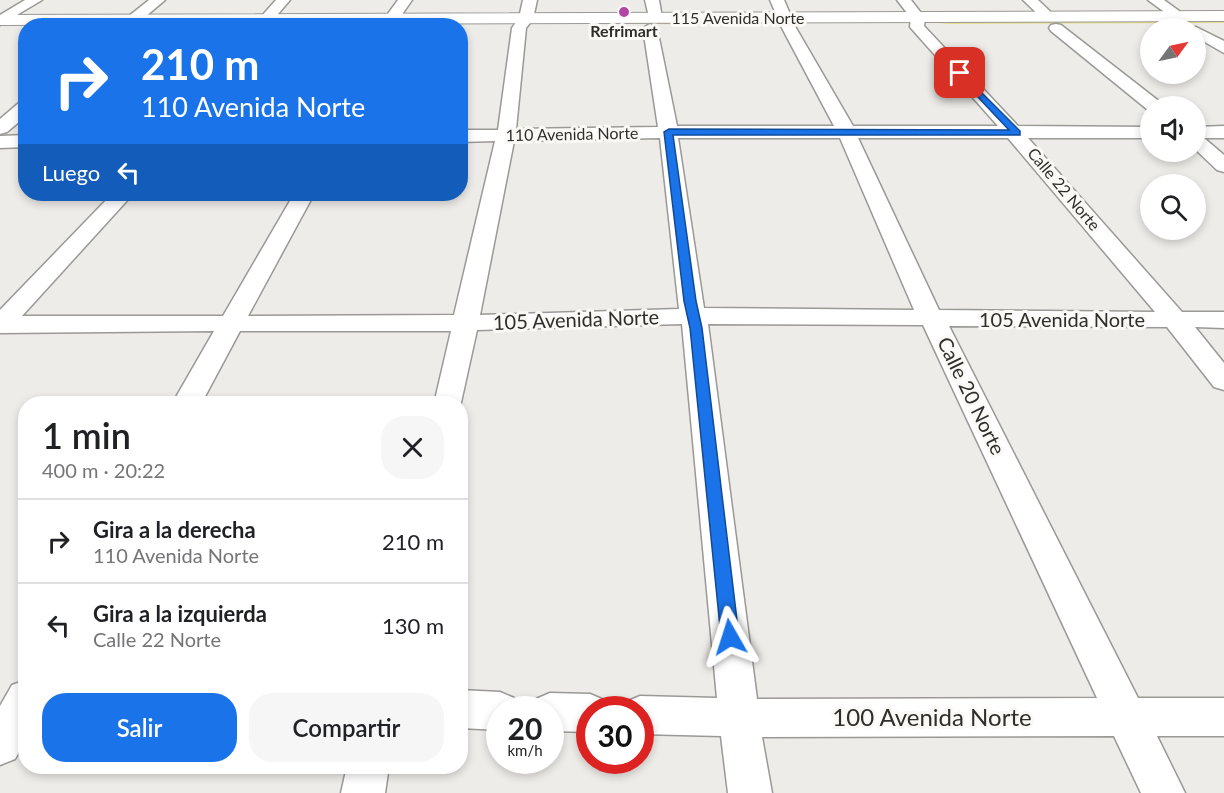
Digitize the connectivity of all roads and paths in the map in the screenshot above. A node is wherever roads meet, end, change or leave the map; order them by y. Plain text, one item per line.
1 (35, 0) edge
2 (158, 0) edge
3 (284, 0) edge
4 (405, 0) edge
5 (904, 0) edge
6 (1030, 0) edge
7 (1155, 0) edge
8 (652, 15) edge
9 (784, 15) edge
10 (525, 16) edge
11 (1224, 16) edge
12 (135, 18) edge
13 (267, 18) edge
14 (393, 18) edge
15 (1179, 18) edge
16 (468, 19) edge
17 (0, 20) edge
18 (18, 20) edge
19 (1206, 21) edge
20 (918, 22) junction
21 (1052, 22) junction
22 (1140, 25) edge
23 (1206, 26) edge
24 (468, 27) edge
25 (1224, 27) edge
26 (0, 30) edge
27 (18, 30) edge
28 (1206, 37) edge
29 (1224, 48) edge
30 (1142, 96) edge
31 (18, 113) edge
32 (0, 128) edge
33 (669, 132) junction
34 (1140, 132) edge
35 (1206, 132) edge
36 (1224, 132) edge
37 (847, 133) junction
38 (1017, 133) junction
39 (468, 136) edge
40 (506, 136) junction
41 (18, 141) edge
42 (0, 142) edge
43 (1206, 149) edge
44 (1224, 166) edge
45 (116, 201) edge
46 (300, 201) edge
47 (693, 316) junction
48 (932, 320) junction
49 (1176, 320) junction
50 (1224, 320) edge
51 (465, 323) junction
52 (0, 325) edge
53 (229, 325) junction
54 (1224, 381) edge
55 (190, 396) edge
56 (450, 396) edge
57 (468, 709) edge
58 (486, 710) edge
59 (654, 715) edge
60 (1224, 717) edge
61 (739, 718) junction
62 (1127, 718) junction
63 (367, 774) edge
64 (363, 793) edge
65 (750, 793) edge
66 (1163, 793) edge

1 - 17 street
2 - 12 street
3 - 13 street
4 - 14 street
5 - 20 street, Calle 22 Norte
6 - 21 street
7 - 15 street
8 - 9 main road, 115 Avenida Norte
8 - 10 main road, 115 Avenida Norte
8 - 33 street
9 - 20 main road, 115 Avenida Norte
9 - 37 street, Calle 20 Norte
10 - 16 main road, 115 Avenida Norte
10 - 24 main road, 115 Avenida Norte
10 - 40 street
11 - 19 main road, 115 Avenida Norte
17 - 18 main road, 115 Avenida Norte
20 - 21 main road, 115 Avenida Norte
20 - 38 street, Calle 22 Norte
21 - 22 main road, 115 Avenida Norte
21 - 30 street
23 - 25 main road, 115 Avenida Norte
26 - 27 main road
28 - 29 street
31 - 32 street
33 - 37 street, 110 Avenida Norte
33 - 40 street, 110 Avenida Norte
33 - 47 street
34 - 38 street, 110 Avenida Norte
35 - 36 street
37 - 38 street, 110 Avenida Norte
37 - 48 street, Calle 20 Norte
38 - 49 street, Calle 22 Norte
39 - 40 street, 110 Avenida Norte
40 - 51 street
41 - 42 street
43 - 44 street
45 - 52 street
46 - 53 street
47 - 48 street, 105 Avenida Norte
47 - 51 street, 105 Avenida Norte
47 - 61 street
48 - 49 street, 105 Avenida Norte
48 - 62 street, Calle 20 Norte
49 - 50 street, 105 Avenida Norte
49 - 54 street, Calle 22 Norte
51 - 53 street, 105 Avenida Norte
51 - 56 street
52 - 53 street, 105 Avenida Norte
53 - 55 street
57 - 58 street
59 - 61 street, 100 Avenida Norte
60 - 62 street, 100 Avenida Norte
61 - 62 street, 100 Avenida Norte
61 - 65 street
62 - 66 street, Calle 20 Norte
63 - 64 street

